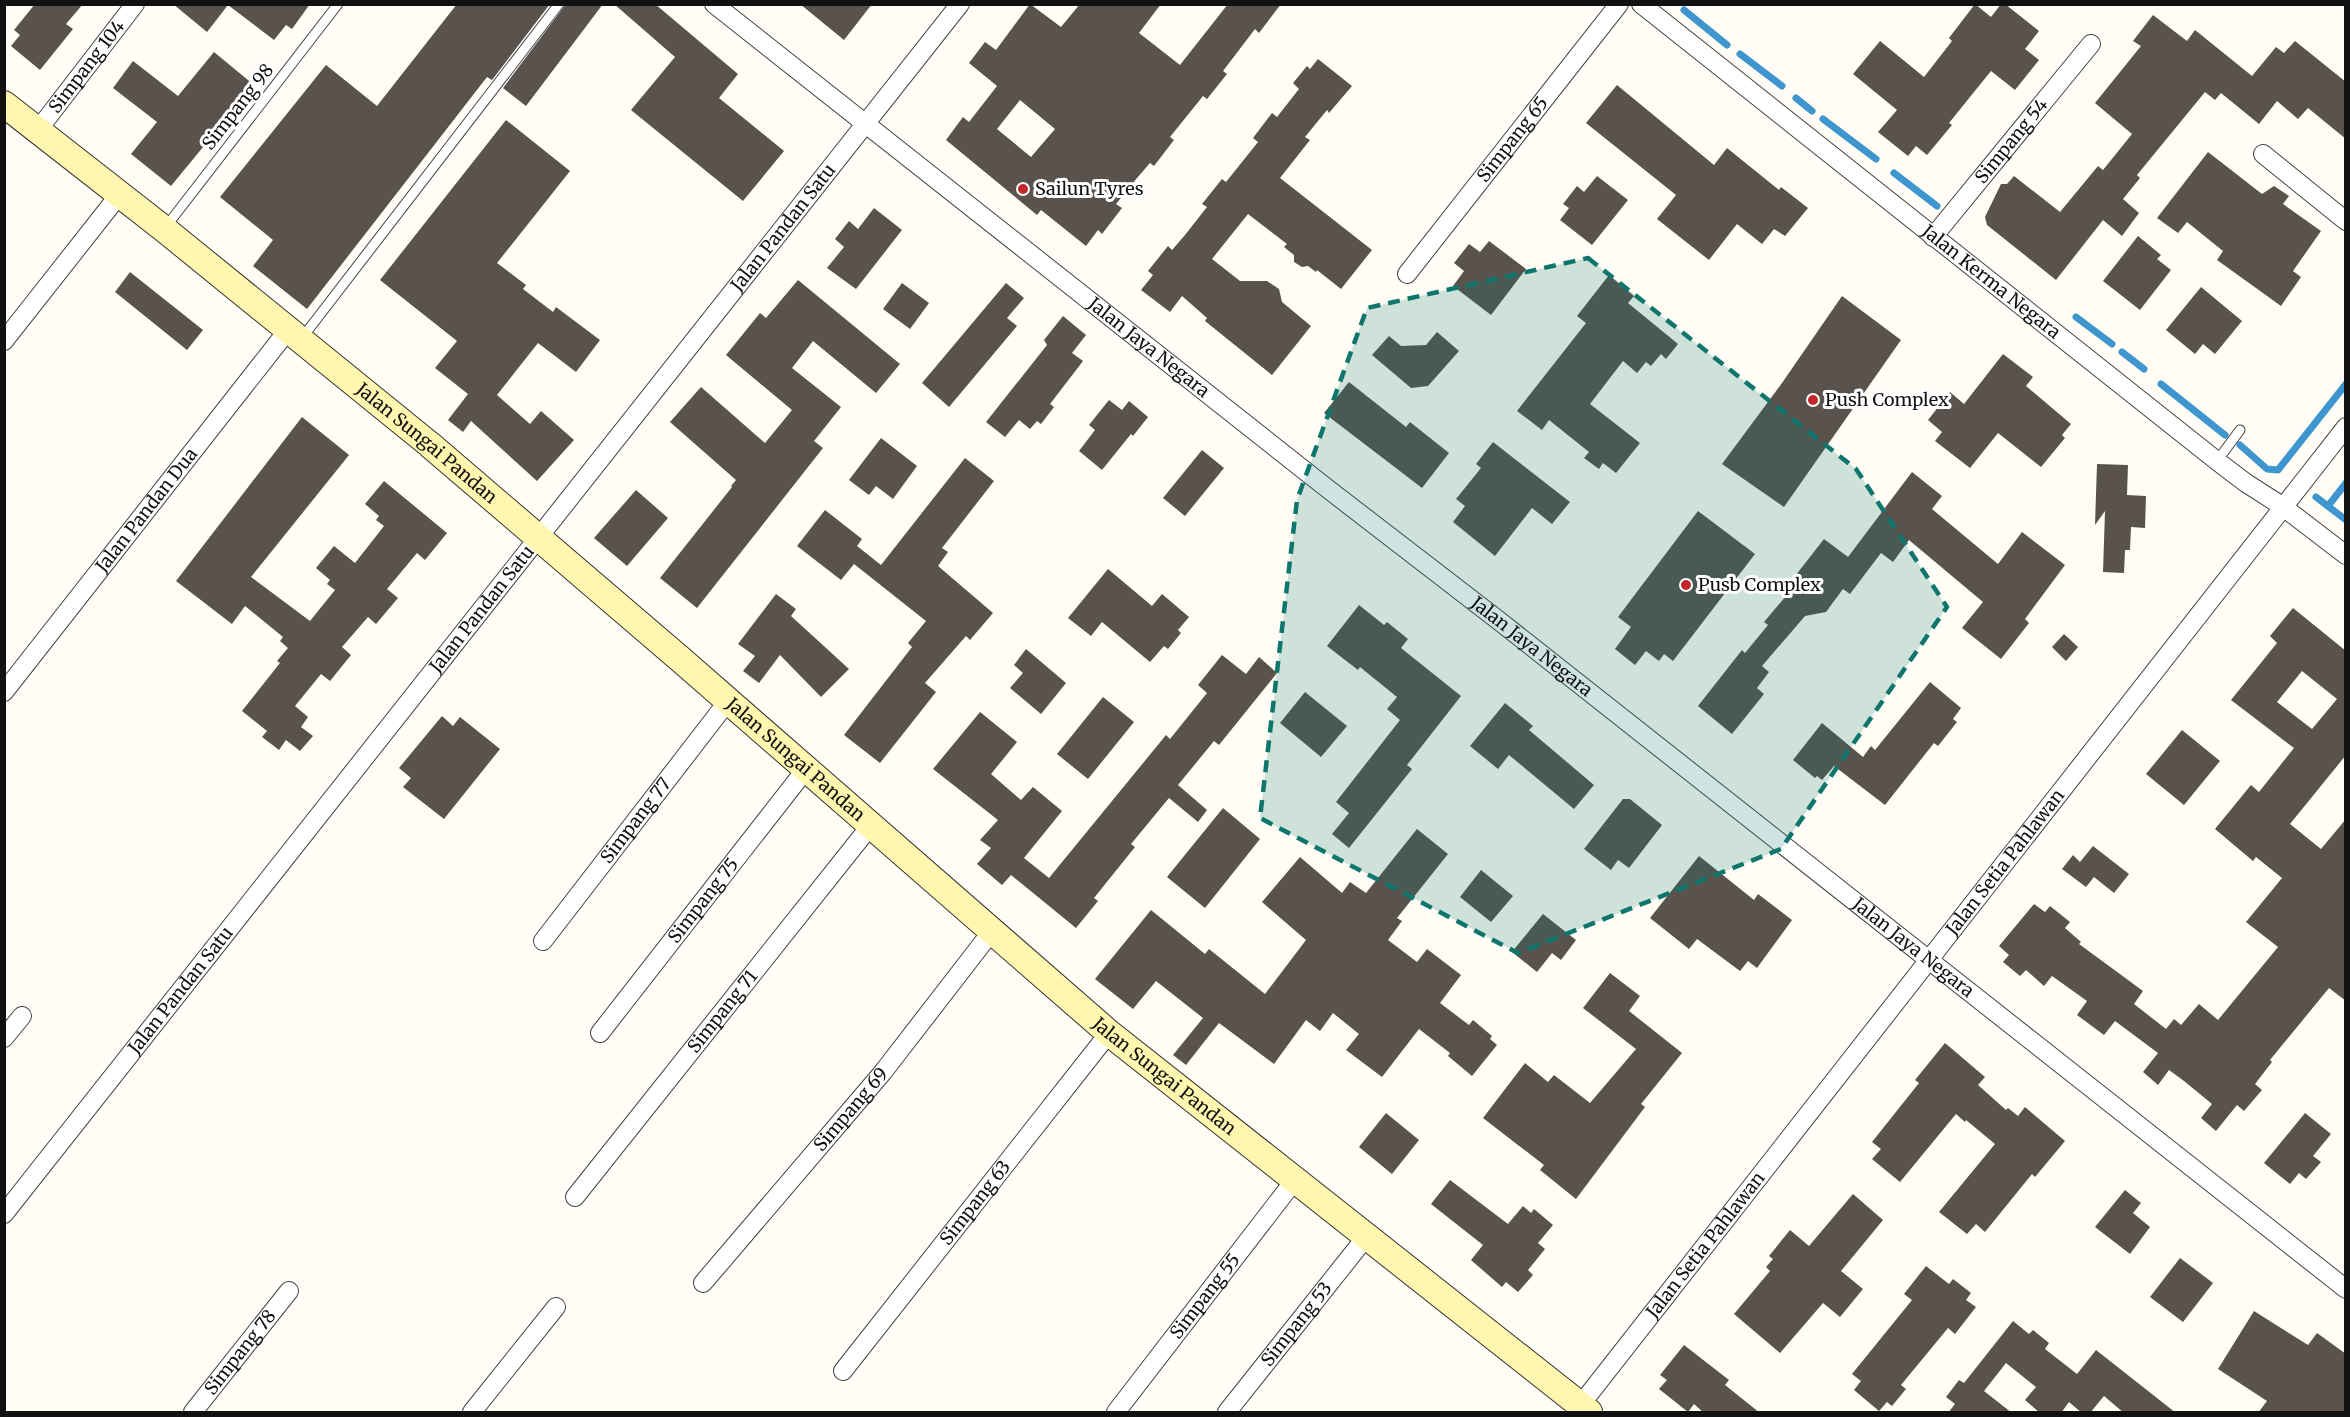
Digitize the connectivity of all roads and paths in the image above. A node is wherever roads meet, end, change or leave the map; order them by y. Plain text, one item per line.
1 (135, 4) edge
2 (338, 4) edge
3 (559, 4) edge
4 (714, 4) edge
5 (960, 4) edge
6 (1619, 4) edge
7 (1641, 4) edge
8 (2091, 44) dead end
9 (4, 104) edge
10 (866, 124) junction
11 (38, 130) junction
12 (2263, 154) dead end
13 (119, 195) junction
14 (2346, 221) edge
15 (164, 229) junction
16 (1933, 237) junction
17 (1407, 274) dead end
18 (295, 335) junction
19 (4, 341) edge
20 (2346, 427) edge
21 (2240, 430) dead end
22 (2217, 461) junction
23 (2282, 507) junction
24 (538, 537) junction
25 (2346, 555) edge
26 (4, 692) edge
27 (728, 701) junction
28 (806, 769) junction
29 (870, 825) junction
30 (992, 931) junction
31 (543, 941) dead end
32 (1927, 960) junction
33 (22, 1016) dead end
34 (1109, 1033) junction
35 (600, 1034) dead end
36 (4, 1038) edge
37 (1294, 1180) junction
38 (575, 1197) dead end
39 (4, 1214) edge
40 (1366, 1237) junction
41 (703, 1283) dead end
42 (2346, 1289) edge
43 (289, 1291) dead end
44 (556, 1307) dead end
45 (843, 1371) dead end
46 (1581, 1410) edge
47 (193, 1413) edge
48 (472, 1413) edge
49 (1116, 1413) edge
50 (1227, 1413) edge

1 - 11 street, Simpang 104
2 - 15 lane, Simpang 98
3 - 18 lane
4 - 10 street, Jalan Jaya Negara
5 - 10 street, Jalan Pandan Satu
6 - 17 street, Simpang 65
7 - 16 street, Jalan Kerma Negara
8 - 16 street, Simpang 54
9 - 11 street, Jalan Sungai Pandan
10 - 24 street, Jalan Pandan Satu
10 - 32 street, Jalan Jaya Negara
11 - 13 street, Jalan Sungai Pandan
12 - 14 street
13 - 15 street, Jalan Sungai Pandan
13 - 19 street
15 - 18 street, Jalan Sungai Pandan
16 - 22 street, Jalan Kerma Negara
18 - 24 street, Jalan Sungai Pandan
18 - 26 street, Jalan Pandan Dua
20 - 23 street, Jalan Setia Pahlawan
21 - 22 lane
22 - 23 street, Jalan Kerma Negara
23 - 25 street, Jalan Kerma Negara
23 - 32 street, Jalan Setia Pahlawan
24 - 27 street, Jalan Sungai Pandan
24 - 39 street, Jalan Pandan Satu
27 - 28 street, Jalan Sungai Pandan
27 - 31 street, Simpang 77
28 - 29 street, Jalan Sungai Pandan
28 - 35 street, Simpang 75
29 - 30 street, Jalan Sungai Pandan
29 - 38 street, Simpang 71
30 - 34 street, Jalan Sungai Pandan
30 - 41 street, Simpang 69
32 - 42 street, Jalan Jaya Negara
32 - 46 street, Jalan Setia Pahlawan
33 - 36 street
34 - 37 street, Jalan Sungai Pandan
34 - 45 street, Simpang 63
37 - 40 street, Jalan Sungai Pandan
37 - 49 street, Simpang 55
40 - 46 street, Jalan Sungai Pandan
40 - 50 street, Simpang 53
43 - 47 street, Simpang 78
44 - 48 street

